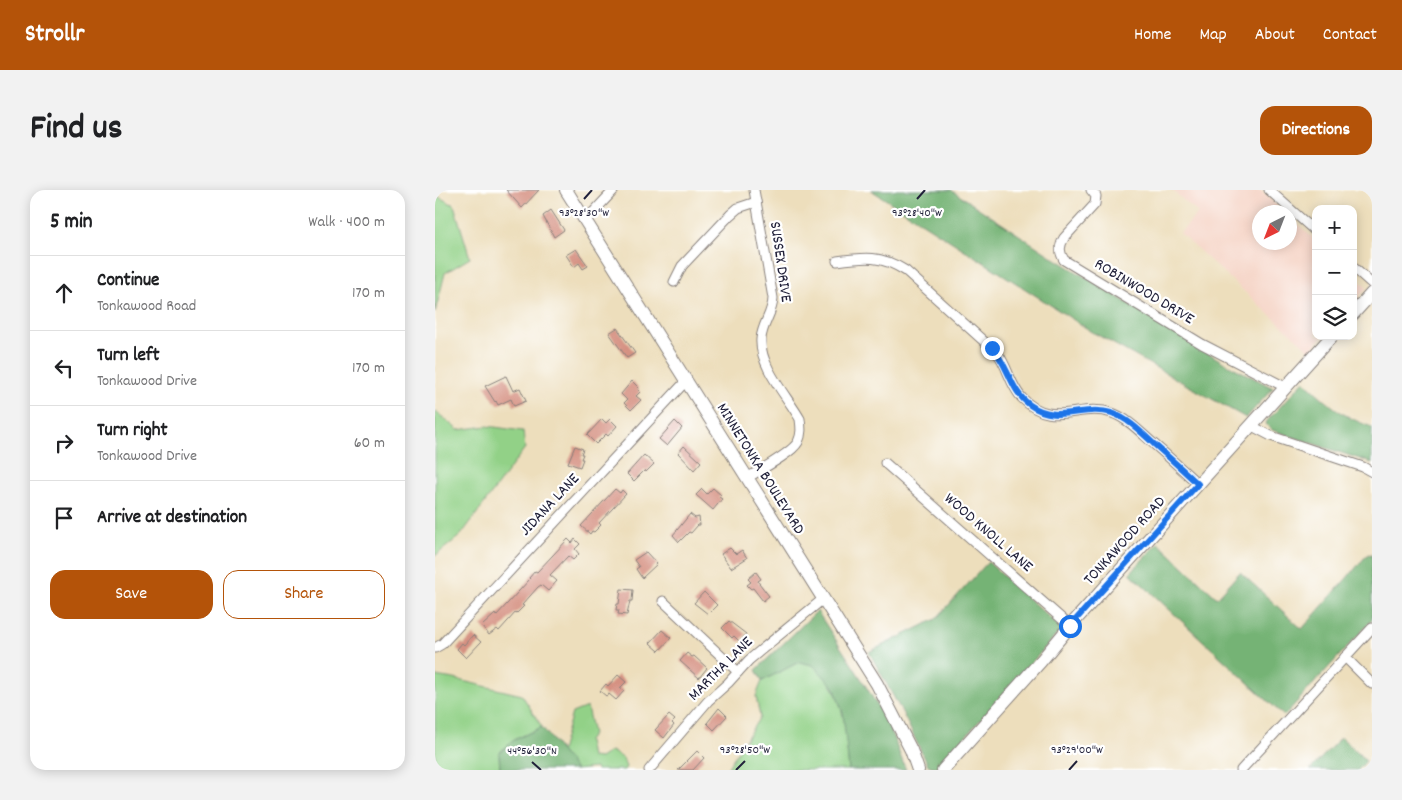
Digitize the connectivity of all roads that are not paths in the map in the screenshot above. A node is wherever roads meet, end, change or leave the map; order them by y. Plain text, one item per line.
1 (566, 190) edge
2 (614, 190) edge
3 (754, 190) edge
4 (1091, 190) edge
5 (1269, 190) edge
6 (756, 202) junction
7 (585, 221) junction
8 (1312, 228) edge
9 (837, 261) dead end
10 (1357, 271) edge
11 (674, 282) dead end
12 (1372, 284) edge
13 (1372, 293) edge
14 (1357, 310) edge
15 (1328, 340) edge
16 (686, 381) junction
17 (1285, 387) junction
18 (1252, 426) junction
19 (885, 463) dead end
20 (1372, 472) edge
21 (747, 478) junction
22 (1198, 484) junction
23 (823, 599) junction
24 (663, 601) dead end
25 (1070, 626) junction
26 (1372, 628) edge
27 (435, 648) edge
28 (1345, 657) junction
29 (738, 672) junction
30 (1372, 684) edge
31 (649, 770) edge
32 (918, 770) edge
33 (943, 770) edge
34 (1241, 770) edge

1 - 7 main road, MINNETONKA BOULEVARD
2 - 7 street
3 - 6 street, SUSSEX DRIVE
4 - 17 street, ROBINWOOD DRIVE
5 - 8 street
6 - 11 street
6 - 21 street, SUSSEX DRIVE
7 - 16 main road, MINNETONKA BOULEVARD
9 - 22 street
10 - 12 street
13 - 14 main road
15 - 17 main road, TONKAWOOD ROAD
16 - 21 main road, MINNETONKA BOULEVARD
16 - 27 street, JIDANA LANE
17 - 18 main road, TONKAWOOD ROAD
18 - 20 street
18 - 22 main road, TONKAWOOD ROAD
19 - 25 street, WOOD KNOLL LANE
21 - 23 main road, MINNETONKA BOULEVARD
22 - 25 main road, TONKAWOOD ROAD
23 - 29 street, MARTHA LANE
23 - 32 main road, MINNETONKA BOULEVARD
24 - 29 street
25 - 33 main road, TONKAWOOD ROAD
26 - 28 street
28 - 30 street
28 - 34 street
29 - 31 street, MARTHA LANE

